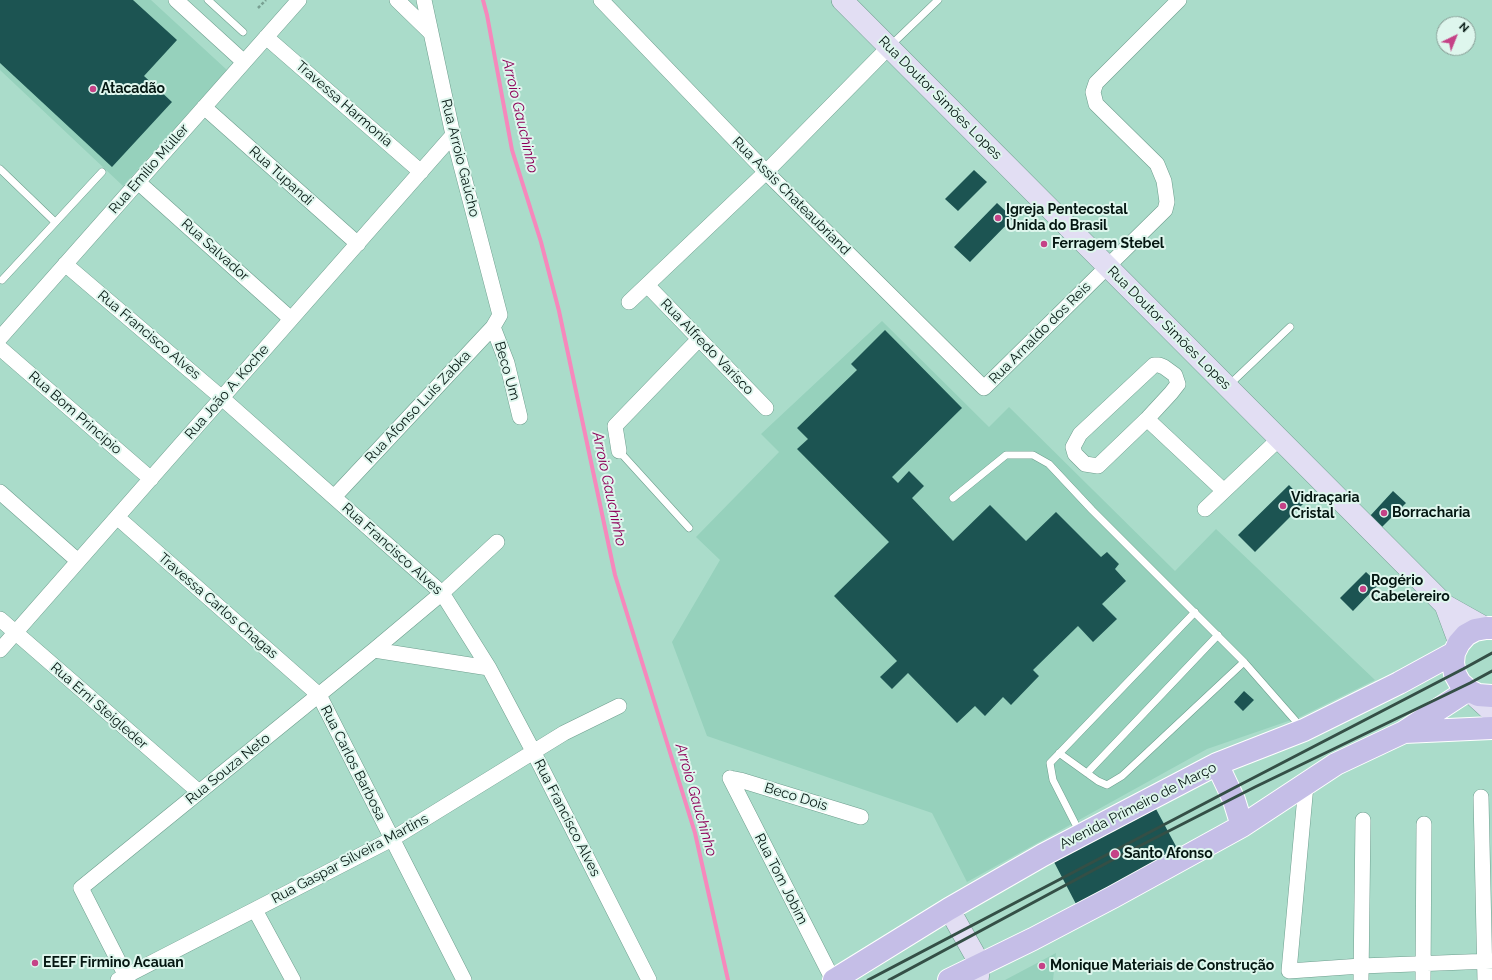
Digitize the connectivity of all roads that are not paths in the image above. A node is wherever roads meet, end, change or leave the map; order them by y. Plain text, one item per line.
1 (176, 0) edge
2 (208, 0) edge
3 (299, 0) edge
4 (397, 0) edge
5 (424, 0) edge
6 (601, 0) edge
7 (842, 0) edge
8 (938, 0) edge
9 (1179, 0) edge
10 (243, 32) dead end
11 (431, 33) junction
12 (266, 37) junction
13 (889, 47) junction
14 (244, 62) junction
15 (204, 107) junction
16 (453, 135) junction
17 (0, 169) edge
18 (102, 172) dead end
19 (421, 172) junction
20 (766, 172) junction
21 (138, 182) junction
22 (55, 222) junction
23 (358, 244) junction
24 (65, 264) junction
25 (1107, 267) junction
26 (2, 280) dead end
27 (647, 285) junction
28 (629, 302) dead end
29 (291, 319) junction
30 (496, 321) junction
31 (1290, 327) dead end
32 (0, 338) edge
33 (699, 339) junction
34 (0, 348) edge
35 (1228, 387) junction
36 (984, 388) joint
37 (222, 398) junction
38 (766, 408) dead end
39 (520, 416) dead end
40 (1147, 419) junction
41 (1280, 438) junction
42 (619, 451) joint
43 (151, 479) junction
44 (1224, 491) junction
45 (0, 492) edge
46 (334, 497) junction
47 (953, 498) dead end
48 (1205, 509) dead end
49 (117, 517) junction
50 (689, 528) dead end
51 (497, 542) dead end
52 (78, 561) junction
53 (442, 593) junction
54 (1445, 605) junction
55 (1195, 612) junction
56 (0, 619) edge
57 (1489, 628) edge
58 (15, 632) junction
59 (1218, 635) junction
60 (1456, 648) junction
61 (0, 650) edge
62 (374, 650) junction
63 (1244, 662) junction
64 (489, 668) junction
65 (1468, 690) junction
66 (319, 695) junction
67 (1492, 696) edge
68 (619, 706) dead end
69 (1492, 712) edge
70 (1492, 728) edge
71 (1304, 730) junction
72 (1404, 732) junction
73 (533, 751) junction
74 (1059, 753) junction
75 (1217, 764) junction
76 (1087, 773) junction
77 (730, 778) joint
78 (1306, 785) junction
79 (199, 792) junction
80 (1481, 797) dead end
81 (861, 817) dead end
82 (1363, 820) dead end
83 (1424, 824) dead end
84 (1242, 826) junction
85 (1081, 835) junction
86 (392, 839) junction
87 (949, 909) junction
88 (255, 910) junction
89 (1488, 961) edge
90 (1422, 963) junction
91 (979, 972) edge
92 (1361, 973) edge
93 (1288, 975) edge
94 (124, 979) edge
95 (293, 980) edge
96 (464, 980) edge
97 (649, 980) edge
98 (833, 980) edge
99 (949, 980) edge
100 (1423, 980) edge
101 (1485, 980) edge

1 - 14 street
2 - 10 lane
3 - 12 street, Rua Emílio Müller
4 - 11 street
5 - 11 street, Rua Arroio Gaúcho
6 - 20 street, Rua Assis Chateaubriand
7 - 13 main road, Rua Doutor Simões Lopes
8 - 13 lane
9 - 25 street, Rua Arnaldo dos Reis
11 - 16 street, Rua Arroio Gaúcho
12 - 14 street, Rua Emílio Müller
12 - 19 street, Travessa Harmonia
13 - 20 street
13 - 25 main road, Rua Doutor Simões Lopes
14 - 15 street, Rua Emílio Müller
15 - 21 street, Rua Emílio Müller
15 - 23 street, Rua Tupandi
16 - 19 street, Rua João A. Koche
16 - 30 street, Rua Arroio Gaúcho
17 - 22 lane
18 - 22 lane
19 - 23 street, Rua João A. Koche
20 - 27 street
20 - 36 street, Rua Assis Chateaubriand
21 - 24 street, Rua Emílio Müller
21 - 29 street, Rua Salvador
22 - 26 lane
23 - 29 street, Rua João A. Koche
24 - 32 street, Rua Emílio Müller
24 - 37 street, Rua Francisco Alves
25 - 35 main road, Rua Doutor Simões Lopes
25 - 36 street, Rua Arnaldo dos Reis
27 - 28 street
27 - 33 street, Rua Alfredo Varisco
29 - 37 street, Rua João A. Koche
30 - 39 street, Beco Um
30 - 46 street, Rua Afonso Luís Zabka
31 - 35 lane
33 - 38 street, Rua Alfredo Varisco
33 - 42 street
34 - 43 street, Rua Bom Princípio
35 - 41 main road, Rua Doutor Simões Lopes
37 - 43 street, Rua João A. Koche
37 - 46 street, Rua Francisco Alves
40 - 40 street
40 - 44 street
41 - 44 street
41 - 54 main road, Rua Doutor Simões Lopes
42 - 50 lane
43 - 49 street, Rua João A. Koche
44 - 48 street
45 - 52 street
46 - 53 street, Rua Francisco Alves
47 - 55 lane
49 - 52 street, Rua João A. Koche
49 - 66 street, Travessa Carlos Chagas
51 - 53 street, Rua Souza Neto
52 - 58 street, Rua João A. Koche
53 - 62 street, Rua Souza Neto
53 - 64 street, Rua Francisco Alves
54 - 57 main road, Rua Doutor Simões Lopes
54 - 60 main road, Rua Doutor Simões Lopes
55 - 59 lane
55 - 74 lane
56 - 58 street, Rua Erni Steigleder
57 - 60 main road, Avenida Primeiro de Março
58 - 61 street, Rua João A. Koche
58 - 79 street, Rua Erni Steigleder
59 - 63 lane
59 - 76 lane
60 - 65 main road
60 - 71 main road, Avenida Primeiro de Março
62 - 64 street
62 - 66 street, Rua Souza Neto
63 - 71 lane
63 - 76 lane
64 - 73 street, Rua Francisco Alves
65 - 67 main road
65 - 69 main road
65 - 72 main road
66 - 79 street, Rua Souza Neto
66 - 86 street, Rua Carlos Barbosa
68 - 73 street, Rua Gaspar Silveira Martins
70 - 72 main road
71 - 75 main road, Avenida Primeiro de Março
72 - 78 main road
73 - 86 street, Rua Gaspar Silveira Martins
73 - 97 street, Rua Francisco Alves
74 - 76 lane
74 - 85 lane
75 - 84 main road
75 - 85 main road, Avenida Primeiro de Março
77 - 81 street, Beco Dois
77 - 98 street, Rua Tom Jobim
78 - 84 main road
78 - 93 street
79 - 94 street, Rua Souza Neto
80 - 89 street
82 - 92 street
83 - 90 street
84 - 91 main road
85 - 87 main road, Avenida Primeiro de Março
86 - 88 street, Rua Gaspar Silveira Martins
86 - 96 street, Rua Carlos Barbosa
87 - 91 main road
87 - 98 main road, Avenida Primeiro de Março
88 - 94 street, Rua Gaspar Silveira Martins
88 - 95 street
89 - 90 street
89 - 101 street
90 - 92 street
90 - 100 street
91 - 99 main road
92 - 93 street

